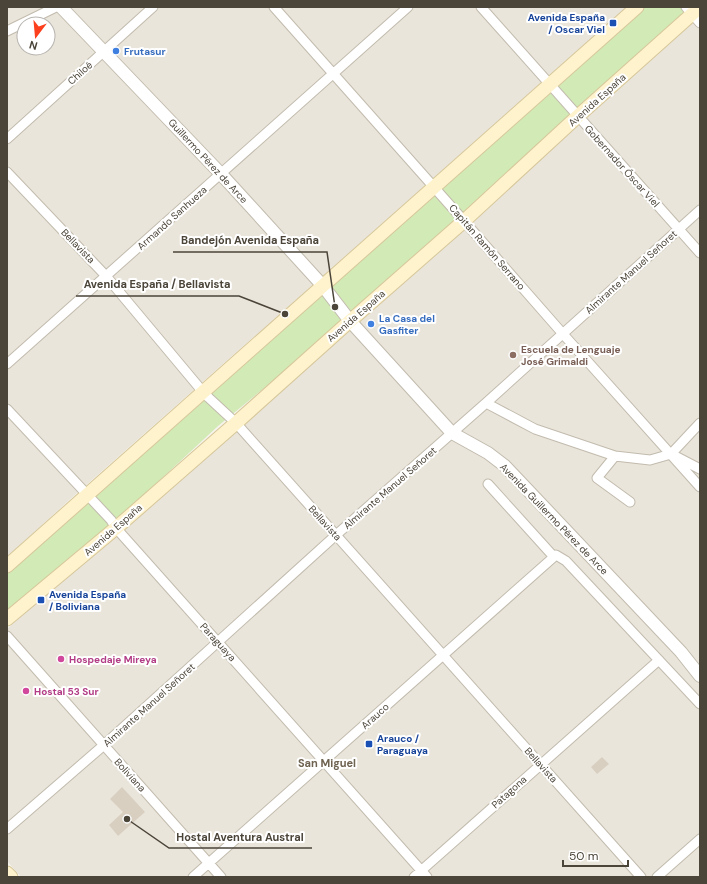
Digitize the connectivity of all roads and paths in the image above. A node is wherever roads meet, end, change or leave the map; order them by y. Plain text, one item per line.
1 (56, 7) edge
2 (61, 7) edge
3 (153, 7) edge
4 (274, 7) edge
5 (408, 7) edge
6 (481, 7) edge
7 (637, 7) edge
8 (695, 13) edge
9 (7, 31) edge
10 (104, 52) junction
11 (334, 73) junction
12 (549, 84) junction
13 (578, 116) junction
14 (7, 139) edge
15 (7, 172) edge
16 (221, 174) junction
17 (434, 187) junction
18 (700, 210) edge
19 (464, 221) junction
20 (679, 229) junction
21 (700, 253) edge
22 (106, 276) junction
23 (323, 286) junction
24 (350, 321) junction
25 (563, 334) junction
26 (7, 364) edge
27 (203, 392) junction
28 (486, 403) junction
29 (7, 409) edge
30 (236, 423) junction
31 (700, 423) edge
32 (452, 433) junction
33 (671, 454) junction
34 (615, 456) junction
35 (700, 469) edge
36 (488, 484) dead end
37 (700, 487) edge
38 (87, 495) junction
39 (630, 502) dead end
40 (116, 528) junction
41 (336, 535) junction
42 (555, 556) junction
43 (7, 566) edge
44 (7, 619) edge
45 (7, 636) edge
46 (218, 643) junction
47 (443, 655) junction
48 (659, 660) junction
49 (700, 676) edge
50 (700, 704) edge
51 (104, 745) junction
52 (324, 761) junction
53 (541, 764) junction
54 (7, 829) edge
55 (700, 839) edge
56 (209, 863) junction
57 (7, 873) edge
58 (424, 874) edge
59 (11, 877) edge
60 (193, 877) edge
61 (221, 877) edge
62 (414, 877) edge
63 (641, 877) edge
64 (657, 877) edge

1 - 9 street
2 - 10 street, Guillermo Pérez de Arce
3 - 10 street, Chiloé
4 - 11 street, Capitán Ramón Serrano
5 - 11 street, Armando Sanhueza
6 - 12 street, Gobernador Óscar Viel
7 - 12 main road
8 - 13 main road, Avenida España
10 - 14 street, Chiloé
10 - 16 street, Guillermo Pérez de Arce
11 - 16 street, Armando Sanhueza
11 - 17 street, Capitán Ramón Serrano
12 - 13 street, Gobernador Óscar Viel
12 - 17 main road
13 - 19 main road, Avenida España
13 - 20 street, Gobernador Óscar Viel
15 - 22 street, Bellavista
16 - 22 street, Armando Sanhueza
16 - 23 street, Guillermo Pérez de Arce
17 - 19 street, Capitán Ramón Serrano
17 - 23 main road
18 - 20 street, Almirante Manuel Señoret
19 - 24 main road, Avenida España
19 - 25 street, Capitán Ramón Serrano
20 - 21 street, Gobernador Óscar Viel
20 - 25 street, Almirante Manuel Señoret
22 - 26 street, Armando Sanhueza
22 - 27 street, Bellavista
23 - 24 street, Guillermo Pérez de Arce
23 - 27 main road
24 - 30 main road, Avenida España
24 - 32 street, Avenida Guillermo Pérez de Arce
25 - 28 street, Almirante Manuel Señoret
25 - 33 street, Capitán Ramón Serrano
27 - 30 street, Bellavista
27 - 38 main road
28 - 32 street, Almirante Manuel Señoret
28 - 34 street
29 - 38 street, Paraguaya
30 - 40 main road, Avenida España
30 - 41 street, Bellavista
31 - 33 street
32 - 41 street, Almirante Manuel Señoret
32 - 49 street, Avenida Guillermo Pérez de Arce
33 - 34 street
33 - 35 street
33 - 37 street, Capitán Ramón Serrano
34 - 39 street
36 - 42 street, Avenida Guillermo Pérez de Arce
38 - 40 street, Paraguaya
38 - 43 main road
40 - 44 main road, Avenida España
40 - 46 street, Paraguaya
41 - 46 street, Almirante Manuel Señoret
41 - 47 street, Bellavista
42 - 47 street, Arauco
42 - 48 street, Avenida Guillermo Pérez de Arce
45 - 51 street, Boliviana
46 - 51 street, Almirante Manuel Señoret
46 - 52 street, Paraguaya
47 - 52 street, Arauco
47 - 53 street, Bellavista
48 - 50 street, Avenida Guillermo Pérez de Arce
48 - 53 street, Patagona
51 - 54 street, Almirante Manuel Señoret
51 - 56 street, Boliviana
52 - 56 street, Arauco
52 - 58 street, Paraguaya
53 - 58 street, Patagona
53 - 63 street, Bellavista
55 - 64 street
56 - 60 street, Arauco
56 - 61 street, Boliviana
57 - 59 main road
58 - 62 street, Patagona

